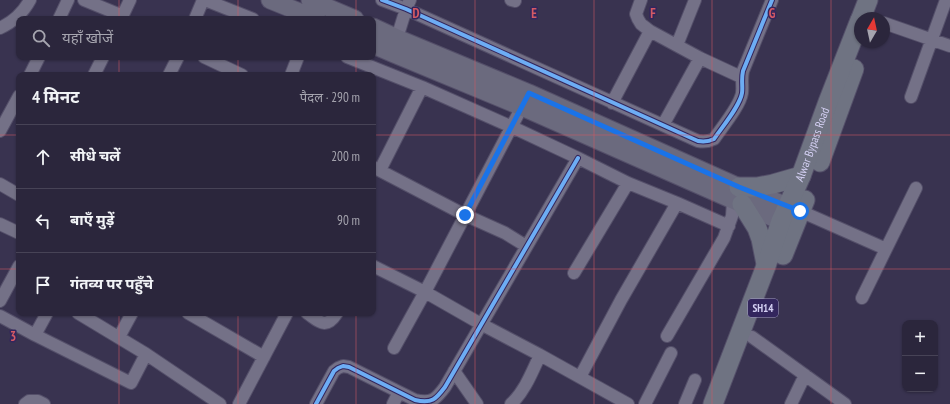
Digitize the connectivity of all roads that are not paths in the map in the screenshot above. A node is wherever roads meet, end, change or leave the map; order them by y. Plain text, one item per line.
1 (30, 0) edge
2 (68, 0) edge
3 (84, 0) edge
4 (130, 0) edge
5 (204, 0) edge
6 (270, 0) edge
7 (382, 0) edge
8 (641, 0) edge
9 (695, 0) edge
10 (772, 0) edge
11 (868, 0) edge
12 (881, 0) edge
13 (946, 0) edge
14 (408, 5) edge
15 (314, 12) edge
16 (863, 12) edge
17 (876, 12) edge
18 (18, 16) edge
19 (60, 16) edge
20 (118, 16) edge
21 (123, 16) edge
22 (196, 16) edge
23 (245, 16) edge
24 (337, 16) edge
25 (16, 18) edge
26 (890, 25) edge
27 (0, 28) edge
28 (376, 28) edge
29 (650, 31) junction
30 (854, 35) edge
31 (397, 38) junction
32 (932, 40) junction
33 (677, 45) junction
34 (376, 46) edge
35 (950, 46) edge
36 (863, 48) edge
37 (700, 58) junction
38 (38, 60) edge
39 (102, 60) edge
40 (176, 60) edge
41 (210, 60) edge
42 (297, 60) edge
43 (354, 60) edge
44 (364, 65) edge
45 (32, 72) edge
46 (96, 72) edge
47 (170, 72) edge
48 (236, 72) edge
49 (292, 72) edge
50 (741, 77) junction
51 (422, 87) junction
52 (911, 97) dead end
53 (526, 100) junction
54 (16, 102) edge
55 (612, 103) junction
56 (663, 125) junction
57 (512, 127) junction
58 (0, 131) edge
59 (578, 158) junction
60 (377, 168) edge
61 (801, 176) junction
62 (628, 183) junction
63 (0, 184) edge
64 (916, 188) dead end
65 (16, 193) edge
66 (738, 198) junction
67 (677, 202) junction
68 (465, 215) junction
69 (791, 216) junction
70 (0, 224) edge
71 (729, 226) junction
72 (16, 232) edge
73 (526, 246) junction
74 (886, 249) junction
75 (766, 266) junction
76 (376, 268) edge
77 (16, 272) edge
78 (574, 273) dead end
79 (425, 292) junction
80 (862, 298) dead end
81 (0, 301) edge
82 (0, 316) edge
83 (45, 316) edge
84 (83, 316) edge
85 (130, 316) edge
86 (193, 316) edge
87 (285, 316) edge
88 (312, 316) edge
89 (335, 316) edge
90 (481, 324) junction
91 (35, 335) junction
92 (667, 336) dead end
93 (119, 337) junction
94 (752, 337) junction
95 (394, 348) dead end
96 (671, 353) dead end
97 (146, 354) junction
98 (540, 355) junction
99 (264, 357) junction
100 (454, 371) junction
101 (805, 375) junction
102 (580, 377) junction
103 (695, 380) dead end
104 (399, 392) junction
105 (25, 404) edge
106 (44, 404) edge
107 (220, 404) edge
108 (239, 404) edge
109 (316, 404) edge
110 (393, 404) edge
111 (477, 404) edge
112 (511, 404) edge
113 (628, 404) edge
114 (645, 404) edge
115 (685, 404) edge
116 (713, 404) edge
117 (726, 404) edge
118 (791, 404) edge
119 (845, 404) edge

1 - 18 street
2 - 19 street
3 - 20 street
4 - 21 street
5 - 22 street
5 - 23 street
6 - 15 main road
7 - 14 street
8 - 29 street
9 - 33 street
10 - 50 street
11 - 16 main road, Alwar Bypass Road / SH14
12 - 17 main road
13 - 32 street
14 - 31 street
14 - 55 street
15 - 24 main road
25 - 27 street
26 - 32 street
28 - 31 main road
29 - 33 street
29 - 55 street
30 - 61 main road, Alwar Bypass Road / SH14
31 - 53 main road
32 - 35 street
32 - 52 street
33 - 37 street
34 - 53 main road
36 - 69 main road, Alwar Bypass Road / SH14
37 - 50 street
37 - 56 street
38 - 45 street
39 - 46 street
40 - 47 street
41 - 48 street
42 - 49 street
43 - 44 street
44 - 51 street
50 - 56 street
51 - 57 street
51 - 60 street
53 - 57 street
53 - 66 main road
54 - 58 street
55 - 56 street
57 - 59 street
57 - 68 street
59 - 62 street
59 - 73 street
60 - 68 street
61 - 66 main road
61 - 69 main road, Alwar Bypass Road / SH14
62 - 67 street
62 - 78 street
63 - 65 street
64 - 74 street
66 - 69 main road
66 - 71 street
66 - 75 main road
67 - 71 street
67 - 102 street
68 - 73 street
68 - 79 street
69 - 74 street
69 - 75 main road, Alwar Bypass Road / SH14
69 - 94 main road, SH14
70 - 72 street
71 - 92 street
73 - 90 street
74 - 80 street
75 - 116 main road, Alwar Bypass Road / SH14
76 - 79 street
77 - 81 street
79 - 90 street
79 - 95 street
82 - 91 street
83 - 91 street
84 - 93 street
85 - 93 street
86 - 99 street
87 - 99 street
88 - 89 street
90 - 98 street
90 - 100 street
91 - 97 street
93 - 97 street
94 - 101 street
94 - 117 main road, SH14
96 - 114 street
97 - 107 street
98 - 102 street
98 - 112 street
99 - 108 street
100 - 104 street
100 - 111 street
101 - 118 street
101 - 119 street
102 - 113 street
103 - 115 street
104 - 109 street
104 - 110 street
105 - 106 street

